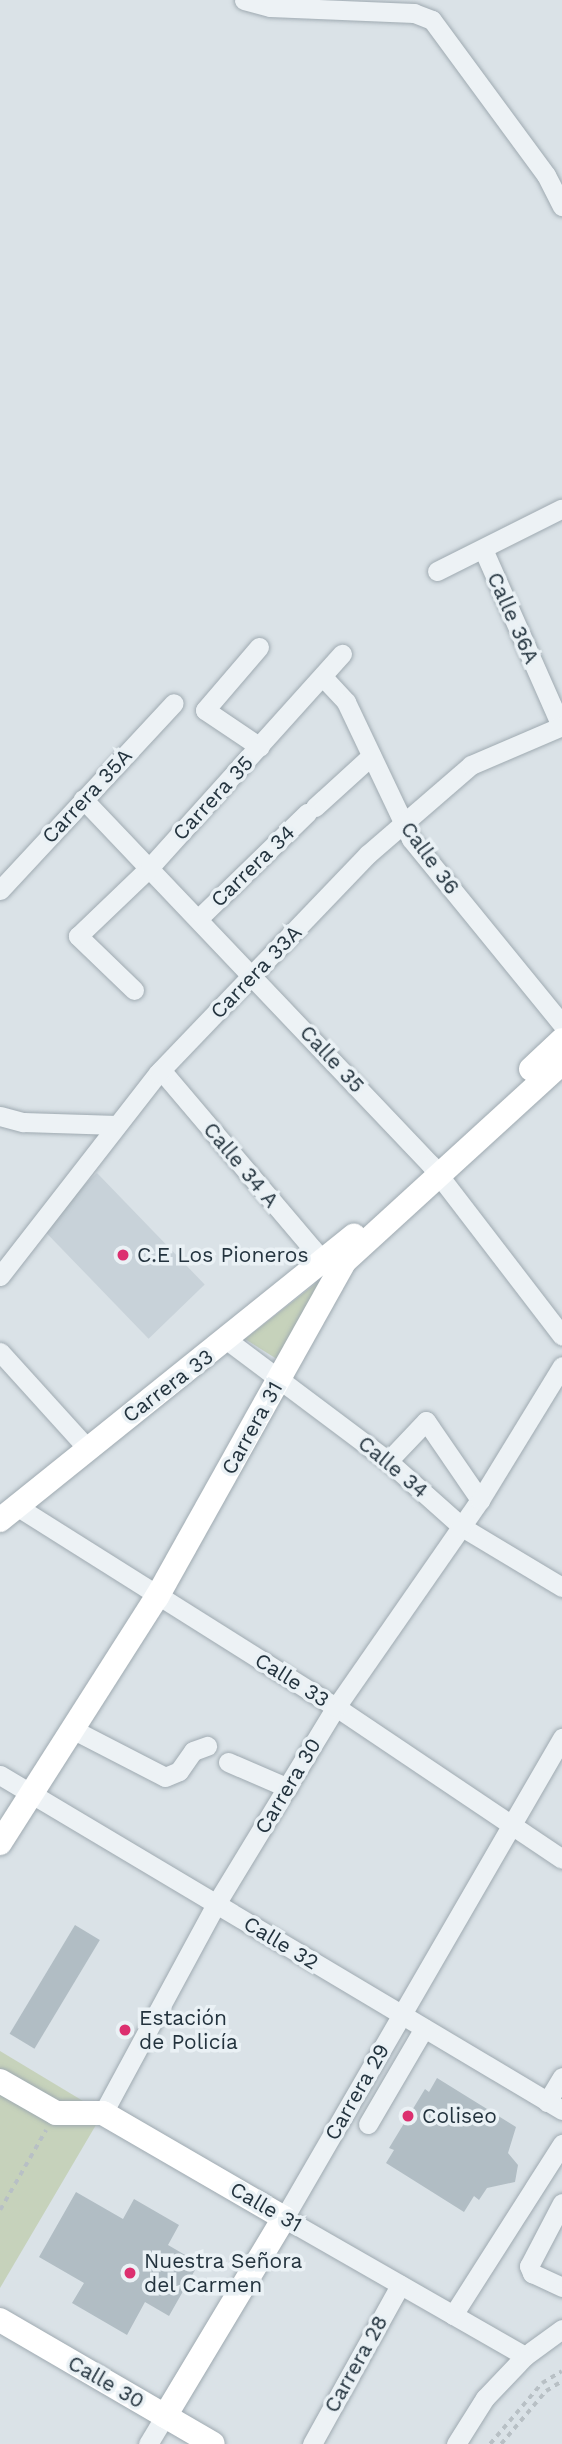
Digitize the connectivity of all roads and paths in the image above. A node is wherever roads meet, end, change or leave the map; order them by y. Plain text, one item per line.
1 (244, 0) edge
2 (562, 206) edge
3 (561, 509) edge
4 (483, 549) junction
5 (437, 571) dead end
6 (259, 647) dead end
7 (342, 654) dead end
8 (323, 677) junction
9 (174, 703) dead end
10 (561, 726) edge
11 (260, 747) junction
12 (371, 756) junction
13 (83, 799) junction
14 (404, 824) junction
15 (150, 867) junction
16 (4, 877) edge
17 (199, 918) junction
18 (253, 974) junction
19 (134, 990) dead end
20 (562, 1024) edge
21 (562, 1040) edge
22 (562, 1063) edge
23 (161, 1070) junction
24 (0, 1116) edge
25 (117, 1125) junction
26 (434, 1169) junction
27 (329, 1256) junction
28 (0, 1276) edge
29 (562, 1336) edge
30 (228, 1340) junction
31 (0, 1352) edge
32 (562, 1366) edge
33 (281, 1377) junction
34 (87, 1448) junction
35 (388, 1461) junction
36 (480, 1500) junction
37 (9, 1514) edge
38 (462, 1527) junction
39 (562, 1587) edge
40 (157, 1597) junction
41 (336, 1707) junction
42 (74, 1730) junction
43 (562, 1738) edge
44 (207, 1746) dead end
45 (228, 1762) dead end
46 (0, 1775) edge
47 (288, 1788) junction
48 (32, 1794) junction
49 (512, 1825) junction
50 (0, 1843) edge
51 (562, 1859) edge
52 (216, 1904) junction
53 (402, 2015) junction
54 (424, 2028) junction
55 (562, 2077) edge
56 (0, 2081) edge
57 (554, 2106) edge
58 (56, 2113) junction
59 (103, 2113) junction
60 (368, 2124) dead end
61 (562, 2144) edge
62 (562, 2203) edge
63 (0, 2210) edge
64 (284, 2218) junction
65 (400, 2285) junction
66 (562, 2287) edge
67 (453, 2315) junction
68 (0, 2320) edge
69 (562, 2329) edge
70 (526, 2356) junction
71 (562, 2371) edge
72 (562, 2381) edge
73 (165, 2416) junction
74 (148, 2444) edge
75 (213, 2444) edge
76 (312, 2444) edge
77 (456, 2444) edge
78 (490, 2444) edge
79 (501, 2444) edge

1 - 2 street
3 - 4 street
4 - 5 street
4 - 10 street, Calle 36A
6 - 11 street
7 - 8 street, Carrera 35
8 - 11 street, Carrera 35
8 - 12 street, Calle 36
9 - 13 street, Carrera 35A
10 - 14 street, Carrera 33A
11 - 15 street, Carrera 35
12 - 14 street, Calle 36
12 - 17 street, Carrera 34
13 - 15 street, Calle 35
13 - 16 street, Carrera 35A
14 - 18 street, Carrera 33A
14 - 20 street, Calle 36
15 - 17 street, Calle 35
15 - 19 street, Carrera 35
17 - 18 street, Calle 35
18 - 23 street, Carrera 33A
18 - 26 street, Calle 35
21 - 26 main road, Carrera 31
22 - 26 main road, Carrera 31
23 - 25 street, Carrera 33A
23 - 27 street, Calle 34 A
24 - 25 street
25 - 28 street, Carrera 33A
26 - 27 main road, Carrera 31
26 - 29 street, Calle 35
26 - 33 main road, Carrera 31
27 - 30 main road, Carrera 33
30 - 33 street, Calle 34
30 - 34 main road, Carrera 33
31 - 34 street
32 - 36 street, Carrera 30
33 - 35 street, Calle 34
33 - 40 main road, Carrera 31
34 - 37 main road, Carrera 33
35 - 36 street
35 - 38 street, Calle 34
36 - 38 street, Carrera 30
37 - 40 street, Calle 33
38 - 39 street, Calle 34
38 - 41 street, Carrera 30
40 - 41 street, Calle 33
40 - 42 main road, Carrera 31
41 - 47 street, Carrera 30
41 - 49 street, Calle 33
42 - 44 street
42 - 48 main road, Carrera 31
43 - 49 street, Carrera 29
45 - 47 street
46 - 48 street, Calle 32
47 - 52 street, Carrera 30
48 - 50 main road, Carrera 31
48 - 52 street, Calle 32
49 - 51 street, Calle 33
49 - 53 street, Carrera 29
52 - 53 street, Calle 32
52 - 59 street, Carrera 30
53 - 54 street, Calle 32
53 - 64 street, Carrera 29
54 - 57 street, Calle 32
54 - 60 street
55 - 57 street
56 - 58 main road
58 - 59 main road
58 - 63 path
59 - 64 main road, Calle 31
61 - 67 street
62 - 66 street
64 - 65 street, Calle 31
64 - 73 main road, Carrera 29
65 - 67 street, Calle 31
65 - 76 street, Carrera 28
67 - 70 street, Calle 31
68 - 73 main road, Calle 30
69 - 70 street
70 - 77 street
71 - 78 path
72 - 79 path
73 - 74 street, Carrera 29
73 - 75 main road, Calle 30

